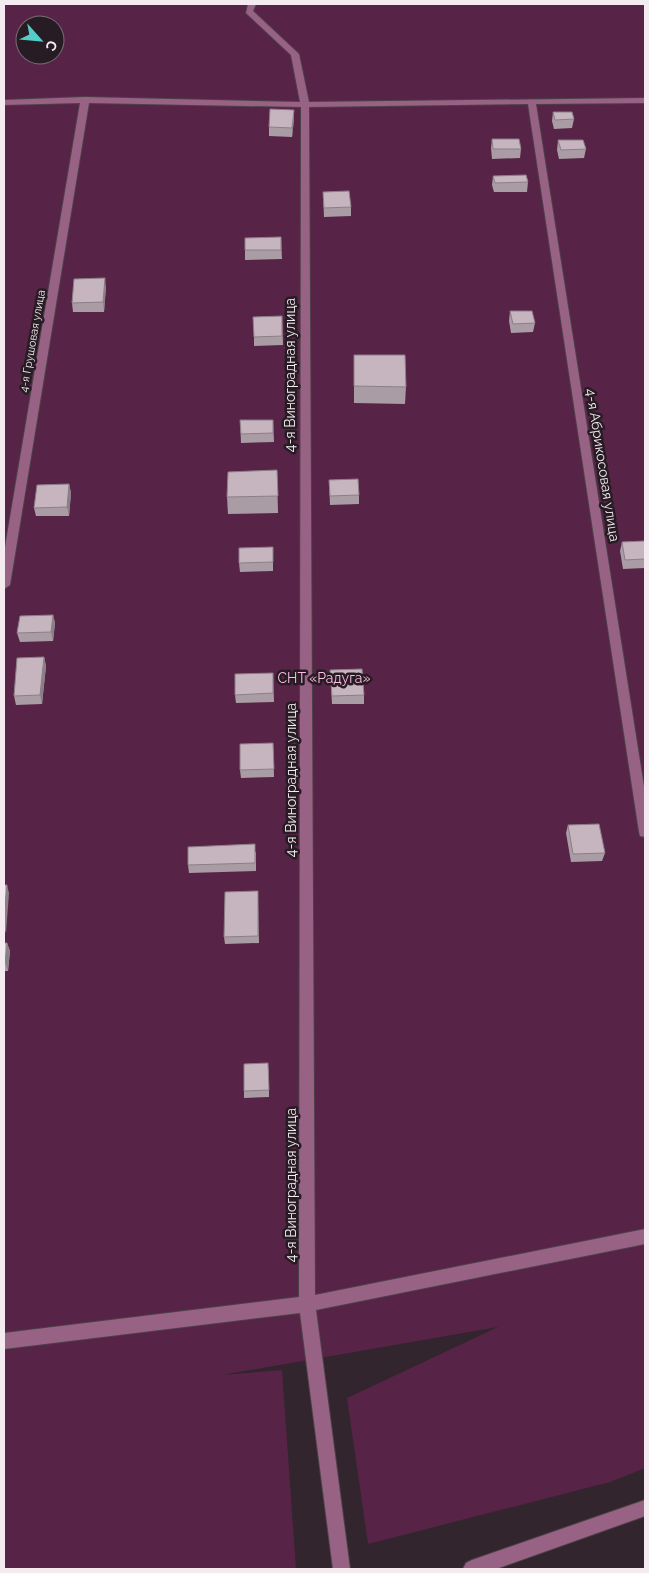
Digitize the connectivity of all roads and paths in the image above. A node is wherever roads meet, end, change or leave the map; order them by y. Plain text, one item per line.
1 (252, 4) edge
2 (85, 100) junction
3 (645, 100) edge
4 (4, 102) edge
5 (532, 102) junction
6 (305, 105) junction
7 (4, 585) edge
8 (645, 832) edge
9 (645, 1236) edge
10 (306, 1304) junction
11 (4, 1341) edge
12 (645, 1508) edge
13 (342, 1569) edge
14 (472, 1569) edge

1 - 6 street, 4-я Виноградная улица
2 - 4 street
2 - 6 street
2 - 7 street, 4-я Грушовая улица
3 - 5 street
5 - 6 street
5 - 8 street, 4-я Абрикосовая улица
6 - 10 street, 4-я Виноградная улица
9 - 10 street
10 - 11 street
10 - 13 street, 4-я Виноградная улица
12 - 14 street

